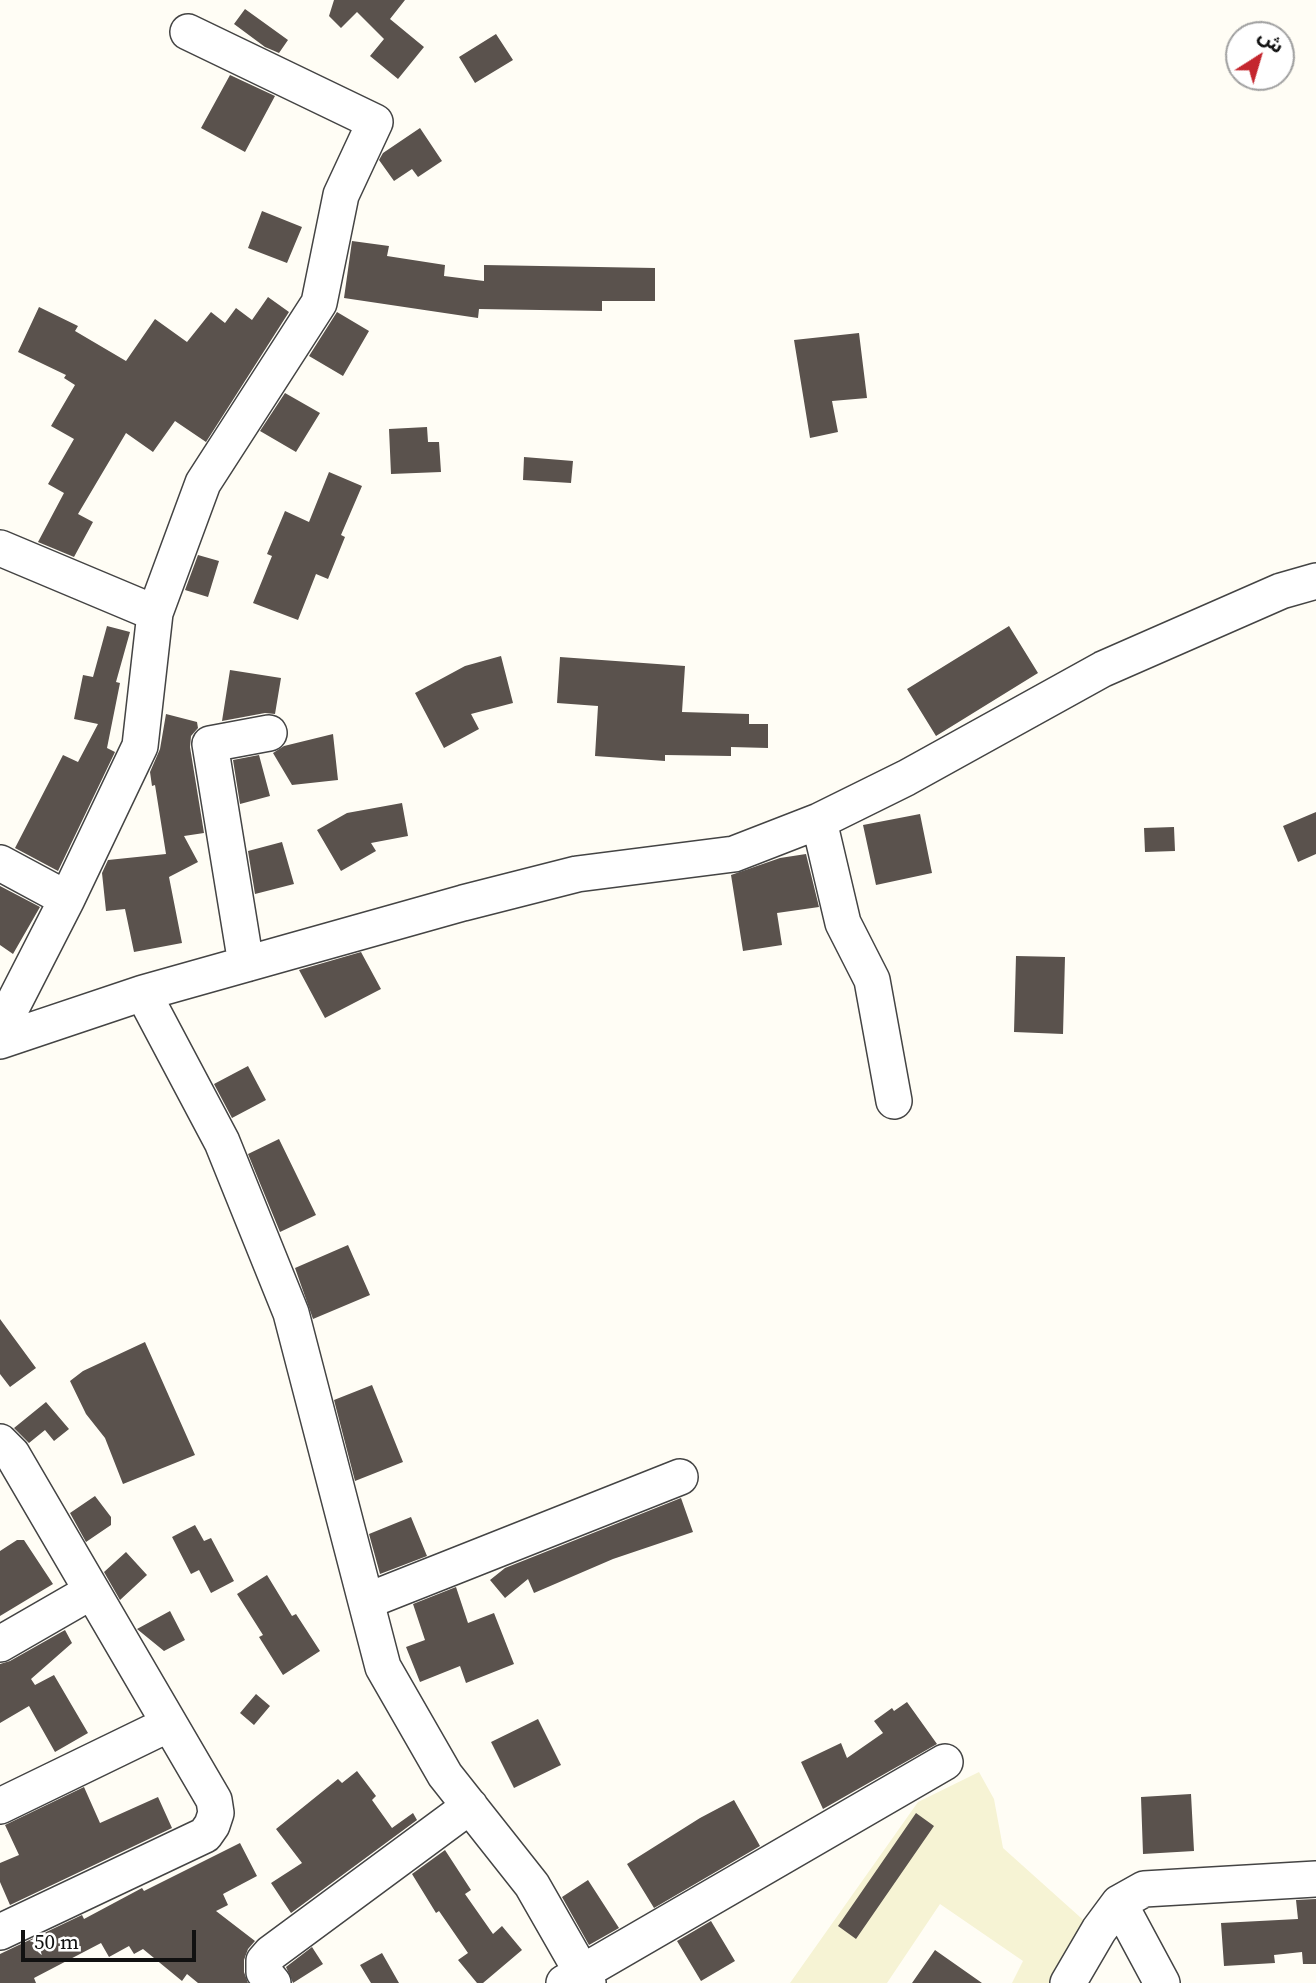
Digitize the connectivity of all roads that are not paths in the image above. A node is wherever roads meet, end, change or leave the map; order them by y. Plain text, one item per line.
1 (188, 32) dead end
2 (0, 548) edge
3 (1316, 581) edge
4 (155, 613) junction
5 (269, 733) dead end
6 (819, 821) junction
7 (0, 863) edge
8 (67, 899) junction
9 (246, 964) junction
10 (143, 993) junction
11 (0, 1030) edge
12 (0, 1041) edge
13 (894, 1101) dead end
14 (0, 1442) edge
15 (680, 1477) dead end
16 (92, 1591) junction
17 (367, 1601) junction
18 (0, 1644) edge
19 (169, 1724) junction
20 (945, 1762) dead end
21 (0, 1806) edge
22 (470, 1806) junction
23 (1316, 1879) edge
24 (1119, 1903) junction
25 (0, 1932) edge
26 (578, 1979) edge
27 (273, 1983) edge
28 (1068, 1983) edge
29 (1162, 1983) edge

1 - 4 street
2 - 4 street
3 - 6 street
4 - 8 street
5 - 9 street
6 - 9 street
6 - 13 street
7 - 8 street
8 - 11 street
9 - 10 street
10 - 12 street
10 - 17 street
14 - 16 street
15 - 17 street
16 - 18 street
16 - 19 street
17 - 22 street
19 - 21 street
19 - 25 street
20 - 26 street
22 - 26 street
22 - 27 street
23 - 24 street
24 - 28 street
24 - 29 street

